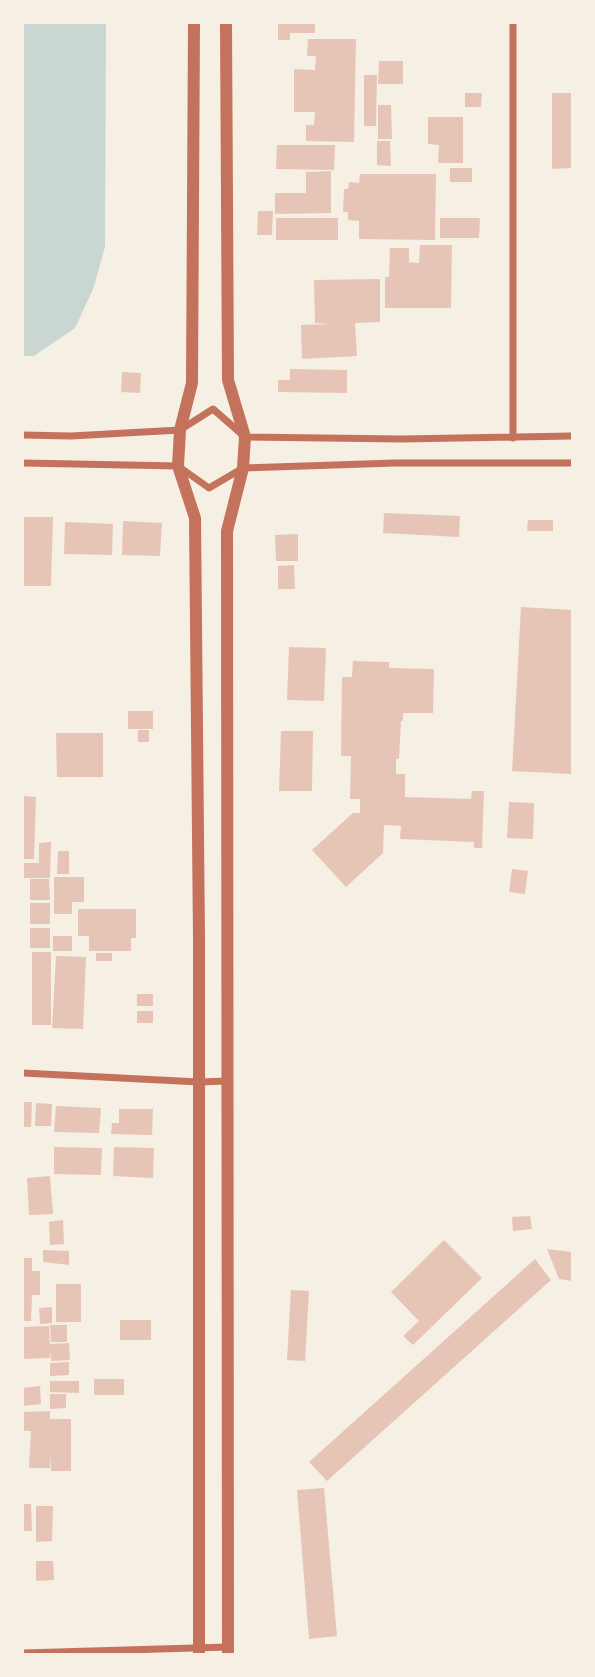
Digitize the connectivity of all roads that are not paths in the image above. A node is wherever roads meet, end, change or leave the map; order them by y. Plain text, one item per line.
1 (194, 23) edge
2 (226, 23) edge
3 (513, 23) edge
4 (180, 430) junction
5 (23, 435) edge
6 (572, 436) edge
7 (245, 437) junction
8 (513, 438) junction
9 (23, 463) edge
10 (572, 463) edge
11 (178, 466) junction
12 (243, 468) junction
13 (23, 1073) edge
14 (229, 1081) junction
15 (199, 1082) junction
16 (228, 1651) edge
17 (199, 1652) edge
18 (23, 1653) edge

1 - 4 street
2 - 7 street
3 - 8 street
4 - 5 street
4 - 7 street
4 - 11 street
6 - 8 street
7 - 8 street
7 - 12 street
9 - 11 street
10 - 12 street
11 - 12 street
11 - 15 street
12 - 14 street
13 - 15 street
14 - 15 street
14 - 16 street
15 - 17 street
16 - 17 street
17 - 18 street

